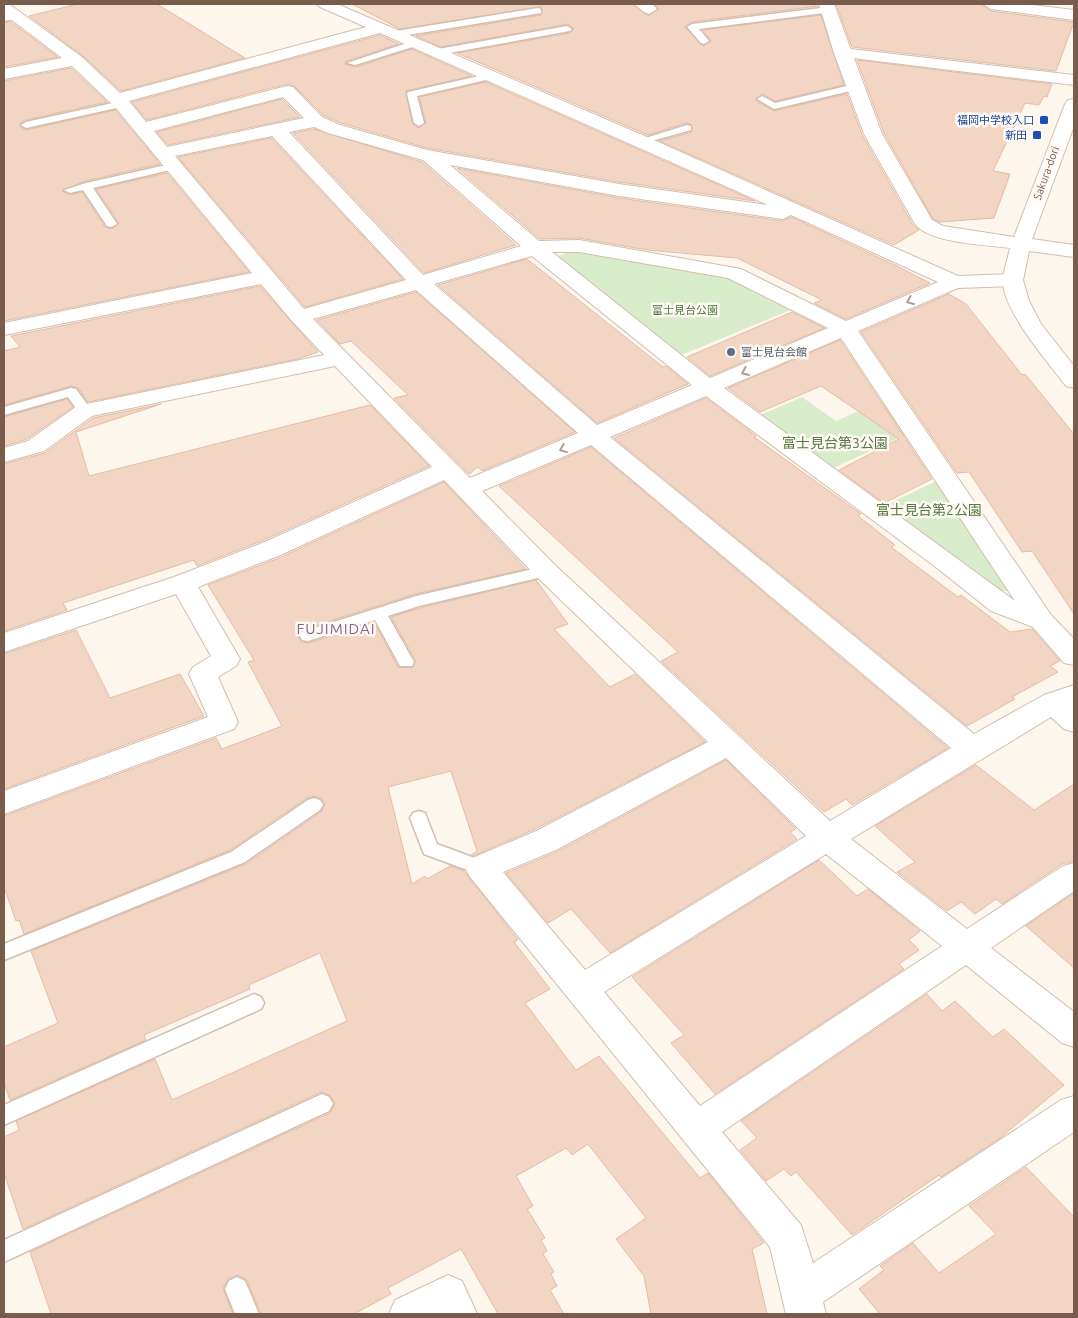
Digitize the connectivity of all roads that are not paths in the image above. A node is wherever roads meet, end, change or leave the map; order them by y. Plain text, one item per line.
1 (326, 4) edge
2 (991, 4) edge
3 (828, 7) edge
4 (538, 11) dead end
5 (8, 14) edge
6 (1074, 15) edge
7 (567, 29) dead end
8 (389, 31) junction
9 (704, 41) dead end
10 (416, 43) junction
11 (438, 52) junction
12 (842, 53) junction
13 (76, 60) junction
14 (352, 62) dead end
15 (4, 74) edge
16 (492, 76) junction
17 (1074, 80) edge
18 (855, 87) junction
19 (762, 99) dead end
20 (120, 102) junction
21 (1074, 104) edge
22 (316, 121) junction
23 (419, 123) dead end
24 (26, 124) dead end
25 (143, 128) junction
26 (687, 128) dead end
27 (276, 129) junction
28 (641, 141) junction
29 (429, 156) junction
30 (170, 160) junction
31 (86, 186) junction
32 (70, 190) dead end
33 (802, 213) junction
34 (111, 224) dead end
35 (1021, 243) junction
36 (535, 248) junction
37 (1074, 251) edge
38 (265, 277) junction
39 (1013, 280) junction
40 (418, 281) junction
41 (955, 282) junction
42 (298, 317) junction
43 (4, 329) edge
44 (846, 329) junction
45 (338, 359) junction
46 (1074, 381) edge
47 (708, 388) junction
48 (4, 410) edge
49 (85, 411) junction
50 (595, 436) junction
51 (4, 455) edge
52 (446, 470) junction
53 (466, 489) junction
54 (546, 572) junction
55 (183, 583) junction
56 (379, 614) junction
57 (1042, 620) junction
58 (308, 636) dead end
59 (4, 643) edge
60 (1074, 656) edge
61 (406, 662) dead end
62 (1068, 706) edge
63 (728, 744) junction
64 (972, 749) junction
65 (4, 803) edge
66 (314, 806) dead end
67 (419, 818) dead end
68 (828, 838) junction
69 (481, 868) junction
70 (1074, 875) edge
71 (966, 948) junction
72 (4, 952) edge
73 (580, 990) junction
74 (254, 1003) dead end
75 (1074, 1032) edge
76 (322, 1104) dead end
77 (1074, 1112) edge
78 (4, 1115) edge
79 (696, 1129) junction
80 (4, 1251) edge
81 (237, 1289) dead end
82 (803, 1304) edge
83 (247, 1314) edge
84 (409, 1314) edge
85 (457, 1314) edge

1 - 8 street
2 - 6 street
3 - 9 lane
3 - 12 street
4 - 8 lane
5 - 13 street
7 - 11 lane
8 - 10 street
8 - 20 street
10 - 11 street
10 - 14 lane
11 - 16 street
12 - 17 street
12 - 18 street
13 - 15 street
13 - 20 street
16 - 23 lane
16 - 28 street
18 - 19 lane
18 - 35 street
20 - 24 lane
20 - 25 street
21 - 35 street, Sakura-dori
22 - 25 street
22 - 27 street
22 - 29 street
25 - 30 street
26 - 28 lane
27 - 30 street
27 - 40 street
28 - 33 street
29 - 33 street
29 - 36 street
30 - 31 lane
30 - 38 street
31 - 32 lane
31 - 34 lane
33 - 41 street
35 - 37 street
35 - 39 street, Sakura-dori
36 - 40 street
36 - 44 street
36 - 47 street
38 - 42 street
38 - 43 street
39 - 41 street
39 - 46 street
40 - 42 street
40 - 50 street
41 -> 44 street
42 - 45 street
44 -> 47 street
44 - 57 street
45 - 49 street
45 - 52 street
47 - 50 street
47 - 57 street
48 - 49 lane
49 - 51 street
50 -> 53 street
50 - 64 street
52 - 53 street
52 - 55 street
53 - 54 street
54 - 56 lane
54 - 63 street
55 - 59 street
55 - 65 street
56 - 58 lane
56 - 61 lane
57 - 60 street
62 - 64 street
63 - 68 street
63 - 69 street
64 - 68 street
66 - 72 lane
67 - 69 lane
68 - 71 street
68 - 73 street
69 - 73 street
70 - 71 street
71 - 75 street
71 - 79 street
73 - 79 street
74 - 78 lane
76 - 80 lane
77 - 82 street
79 - 82 street
81 - 83 lane
84 - 85 street

